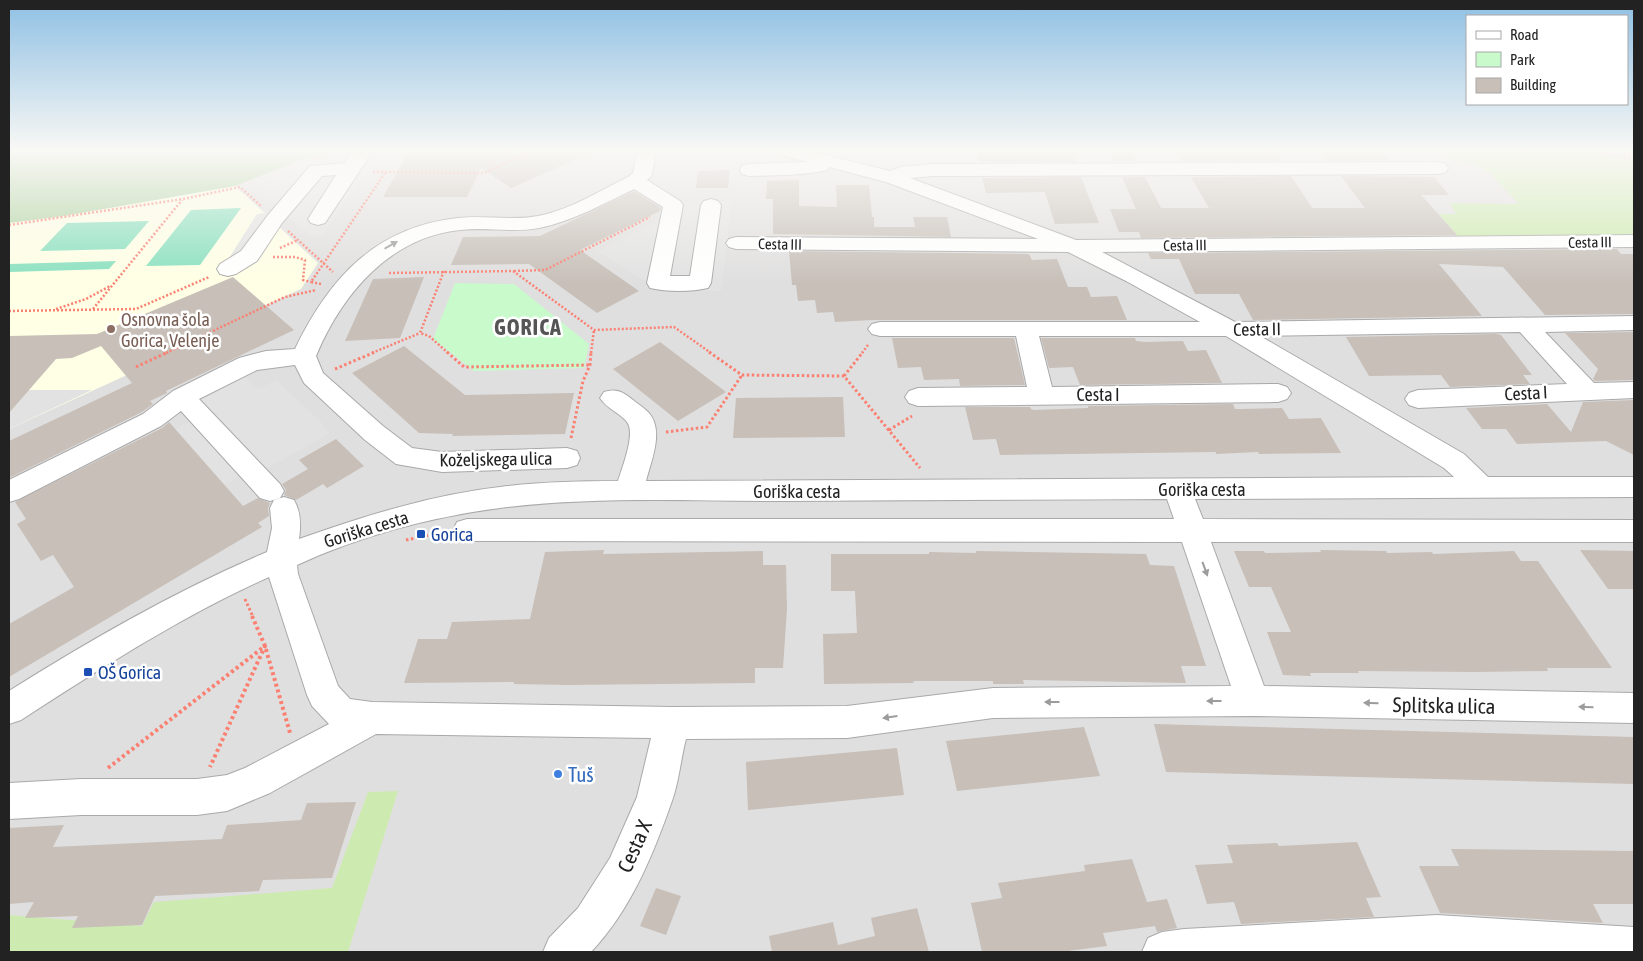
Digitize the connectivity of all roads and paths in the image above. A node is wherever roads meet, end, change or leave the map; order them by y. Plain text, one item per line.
1 (203, 195) edge
2 (249, 195) edge
3 (296, 195) edge
4 (333, 195) edge
5 (369, 195) edge
6 (605, 195) edge
7 (657, 195) edge
8 (938, 195) edge
9 (183, 199) junction
10 (673, 205) junction
11 (711, 205) dead end
12 (275, 219) junction
13 (318, 219) dead end
14 (9, 225) edge
15 (1634, 241) edge
16 (736, 243) dead end
17 (1074, 246) junction
18 (249, 256) junction
19 (323, 263) junction
20 (228, 269) joint
21 (444, 271) junction
22 (513, 271) junction
23 (347, 280) junction
24 (312, 282) junction
25 (113, 285) junction
26 (51, 310) junction
27 (92, 310) junction
28 (9, 311) edge
29 (1634, 323) edge
30 (1527, 326) junction
31 (880, 329) joint
32 (1231, 329) junction
33 (594, 330) junction
34 (1026, 330) junction
35 (420, 334) junction
36 (590, 366) junction
37 (136, 367) dead end
38 (309, 367) junction
39 (742, 374) junction
40 (844, 376) junction
41 (1586, 390) junction
42 (1634, 390) edge
43 (1278, 393) dead end
44 (1041, 394) junction
45 (182, 397) junction
46 (918, 397) dead end
47 (613, 398) dead end
48 (1418, 399) dead end
49 (644, 435) junction
50 (567, 458) joint
51 (920, 469) dead end
52 (1481, 487) junction
53 (1634, 487) edge
54 (1178, 490) junction
55 (629, 491) junction
56 (9, 492) edge
57 (467, 530) dead end
58 (1192, 531) junction
59 (1634, 531) edge
60 (281, 558) junction
61 (236, 578) junction
62 (265, 646) junction
63 (1253, 701) junction
64 (1634, 708) edge
65 (9, 709) edge
66 (372, 718) junction
67 (672, 723) junction
68 (297, 758) junction
69 (81, 797) junction
70 (197, 797) junction
71 (9, 801) edge
72 (1634, 947) edge
73 (563, 952) edge
74 (1162, 952) edge

1 - 9 path
2 - 12 path
3 - 12 street
4 - 13 street
5 - 19 path
23 -> 6 street
7 - 10 street
8 - 17 street
9 - 14 path
9 - 25 path
10 - 11 street
10 - 22 path
12 - 18 street
12 - 19 path
15 - 17 street, Cesta III
16 - 17 street, Cesta III
17 - 32 street
18 - 20 street
18 - 24 path
19 - 23 path
19 - 24 path
20 - 27 path
21 - 22 path
21 - 23 path
21 - 35 path
22 - 33 path
23 - 24 path
23 - 37 path
23 - 38 street
25 - 26 path
25 - 27 path
26 - 27 path
26 - 28 path
29 - 30 street, Cesta II
30 - 32 street, Cesta II
30 - 41 street
31 - 34 street, Cesta II
31 - 40 path
32 - 34 street, Cesta II
32 - 52 street
33 - 36 path
33 - 39 path
34 - 44 street
35 - 36 path
35 - 38 path
36 - 50 path
38 - 45 street
38 - 50 street, Koželjskega ulica
39 - 40 path
39 - 49 path
40 - 51 path
41 - 42 street, Cesta I
41 - 48 street, Cesta I
43 - 44 street, Cesta I
44 - 46 street, Cesta I
45 - 56 street
45 - 60 street, Splitska ulica
47 - 49 street
49 - 55 street
52 - 53 street, Goriška cesta
52 - 54 street, Goriška cesta
54 - 55 street, Goriška cesta
54 - 58 street
55 - 60 street, Goriška cesta
57 - 58 street
58 - 59 street
58 -> 63 street
60 - 61 street, Goriška cesta
60 - 66 street, Splitska ulica
61 - 62 path
61 - 65 street, Goriška cesta
62 - 68 path
62 - 69 path
62 - 70 path
64 -> 63 street, Splitska ulica
63 -> 67 street, Splitska ulica
66 - 67 street, Splitska ulica
66 - 68 street
67 - 73 street, Cesta X
68 - 70 street
69 - 70 street
69 - 71 street
72 - 74 street

